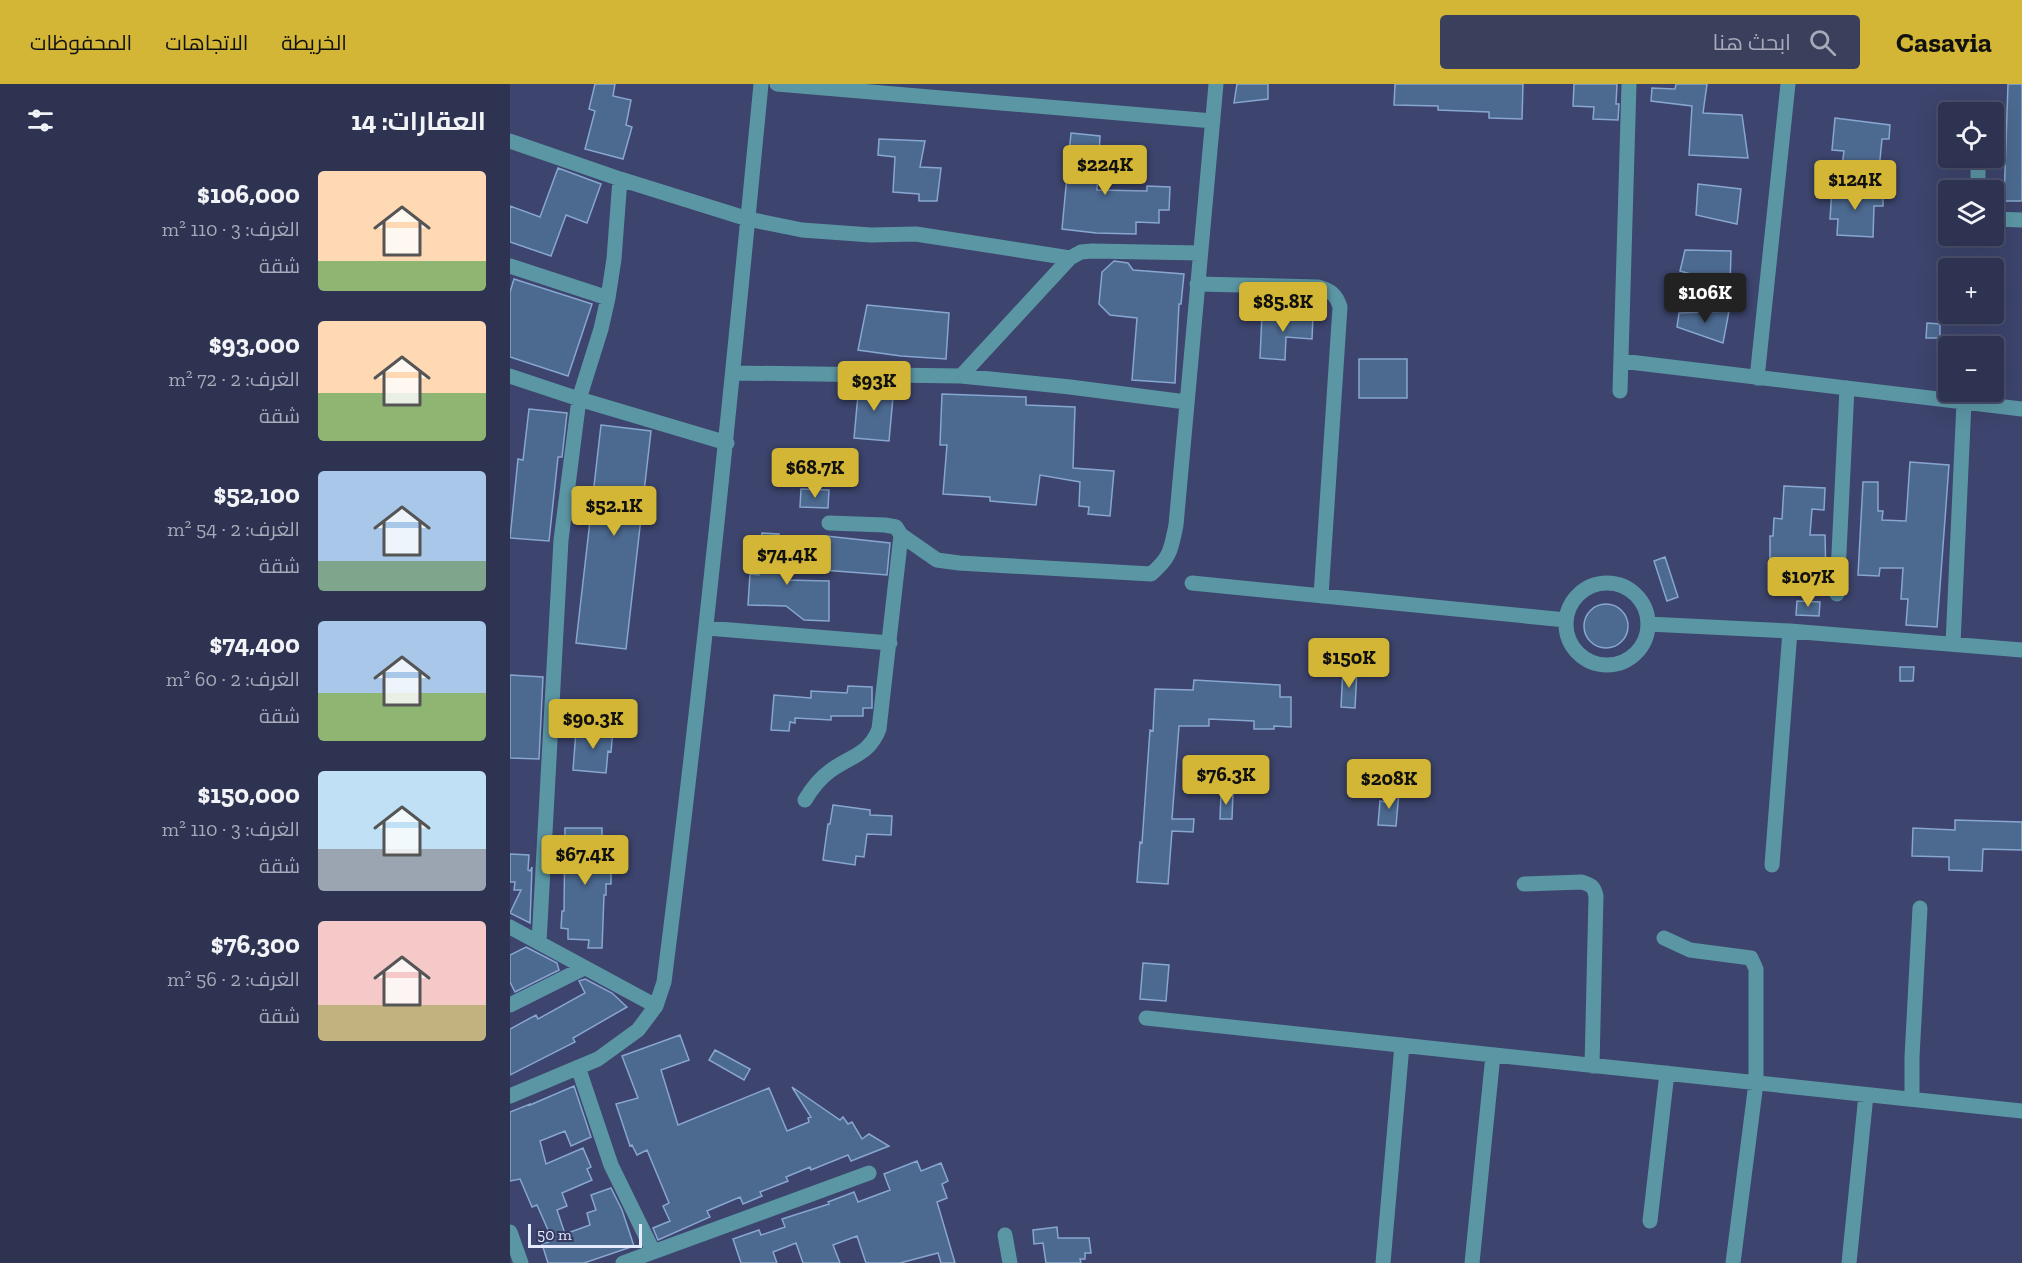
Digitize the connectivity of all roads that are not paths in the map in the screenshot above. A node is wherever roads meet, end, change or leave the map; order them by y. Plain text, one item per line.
1 (761, 84) edge
2 (777, 84) edge
3 (1216, 84) edge
4 (1629, 84) edge
5 (1788, 84) edge
6 (1213, 121) junction
7 (510, 141) edge
8 (620, 179) junction
9 (748, 219) junction
10 (2004, 219) edge
11 (2022, 220) edge
12 (1200, 253) junction
13 (1070, 258) junction
14 (510, 266) edge
15 (1197, 284) junction
16 (608, 298) junction
17 (1621, 362) junction
18 (734, 373) junction
19 (510, 376) edge
20 (961, 376) junction
21 (1757, 378) junction
22 (1847, 388) junction
23 (1620, 391) dead end
24 (579, 399) junction
25 (1938, 399) edge
26 (1186, 402) junction
27 (1964, 402) joint
28 (2022, 409) edge
29 (727, 443) junction
30 (829, 523) dead end
31 (901, 535) junction
32 (1192, 583) dead end
33 (1837, 594) dead end
34 (1322, 596) junction
35 (1566, 620) junction
36 (1648, 624) junction
37 (707, 628) junction
38 (1790, 631) junction
39 (890, 643) junction
40 (1953, 644) junction
41 (2022, 650) edge
42 (805, 800) dead end
43 (1772, 865) dead end
44 (1524, 884) dead end
45 (1920, 908) dead end
46 (510, 927) edge
47 (1664, 938) dead end
48 (539, 942) junction
49 (584, 968) junction
50 (510, 1005) edge
51 (656, 1006) junction
52 (1146, 1018) dead end
53 (1402, 1045) junction
54 (1493, 1055) junction
55 (1592, 1066) junction
56 (578, 1067) junction
57 (1667, 1073) junction
58 (1756, 1083) junction
59 (1866, 1095) junction
60 (510, 1096) edge
61 (1912, 1098) junction
62 (2022, 1111) edge
63 (868, 1173) dead end
64 (1650, 1221) dead end
65 (510, 1232) edge
66 (1005, 1235) dead end
67 (653, 1251) junction
68 (521, 1263) edge
69 (623, 1263) edge
70 (1010, 1263) edge
71 (1383, 1263) edge
72 (1472, 1263) edge
73 (1733, 1263) edge
74 (1849, 1263) edge

1 - 9 street
2 - 6 street
3 - 6 street
4 - 17 street
5 - 21 street
6 - 12 street
7 - 8 street
8 - 9 street
8 - 16 street
9 - 13 street
9 - 18 street
10 - 11 street
12 - 13 street
12 - 15 street
13 - 20 street
14 - 16 street
15 - 26 street
15 - 34 street
16 - 24 street
17 - 21 street
17 - 23 street
18 - 20 street
18 - 29 street
19 - 24 street
20 - 26 street
21 - 22 street
22 - 25 street
22 - 33 street
24 - 29 street
24 - 48 street
26 - 31 street
27 - 28 street
27 - 40 street
29 - 37 street
30 - 31 street
31 - 39 street
32 - 34 street
34 - 35 street
35 - 36 street
35 - 36 street
36 - 38 street
37 - 39 street
37 - 51 street
38 - 40 street
38 - 43 street
39 - 42 street
40 - 41 street
44 - 55 street
45 - 61 street
46 - 48 street
47 - 58 street
48 - 49 street
49 - 50 street
49 - 51 street
51 - 56 street
52 - 53 street
53 - 54 street
53 - 71 street
54 - 55 street
54 - 72 street
55 - 57 street
56 - 60 street
56 - 67 street
57 - 58 street
57 - 64 street
58 - 59 street
58 - 73 street
59 - 61 street
59 - 74 street
61 - 62 street
63 - 67 street
65 - 68 street
66 - 70 street
67 - 69 street

